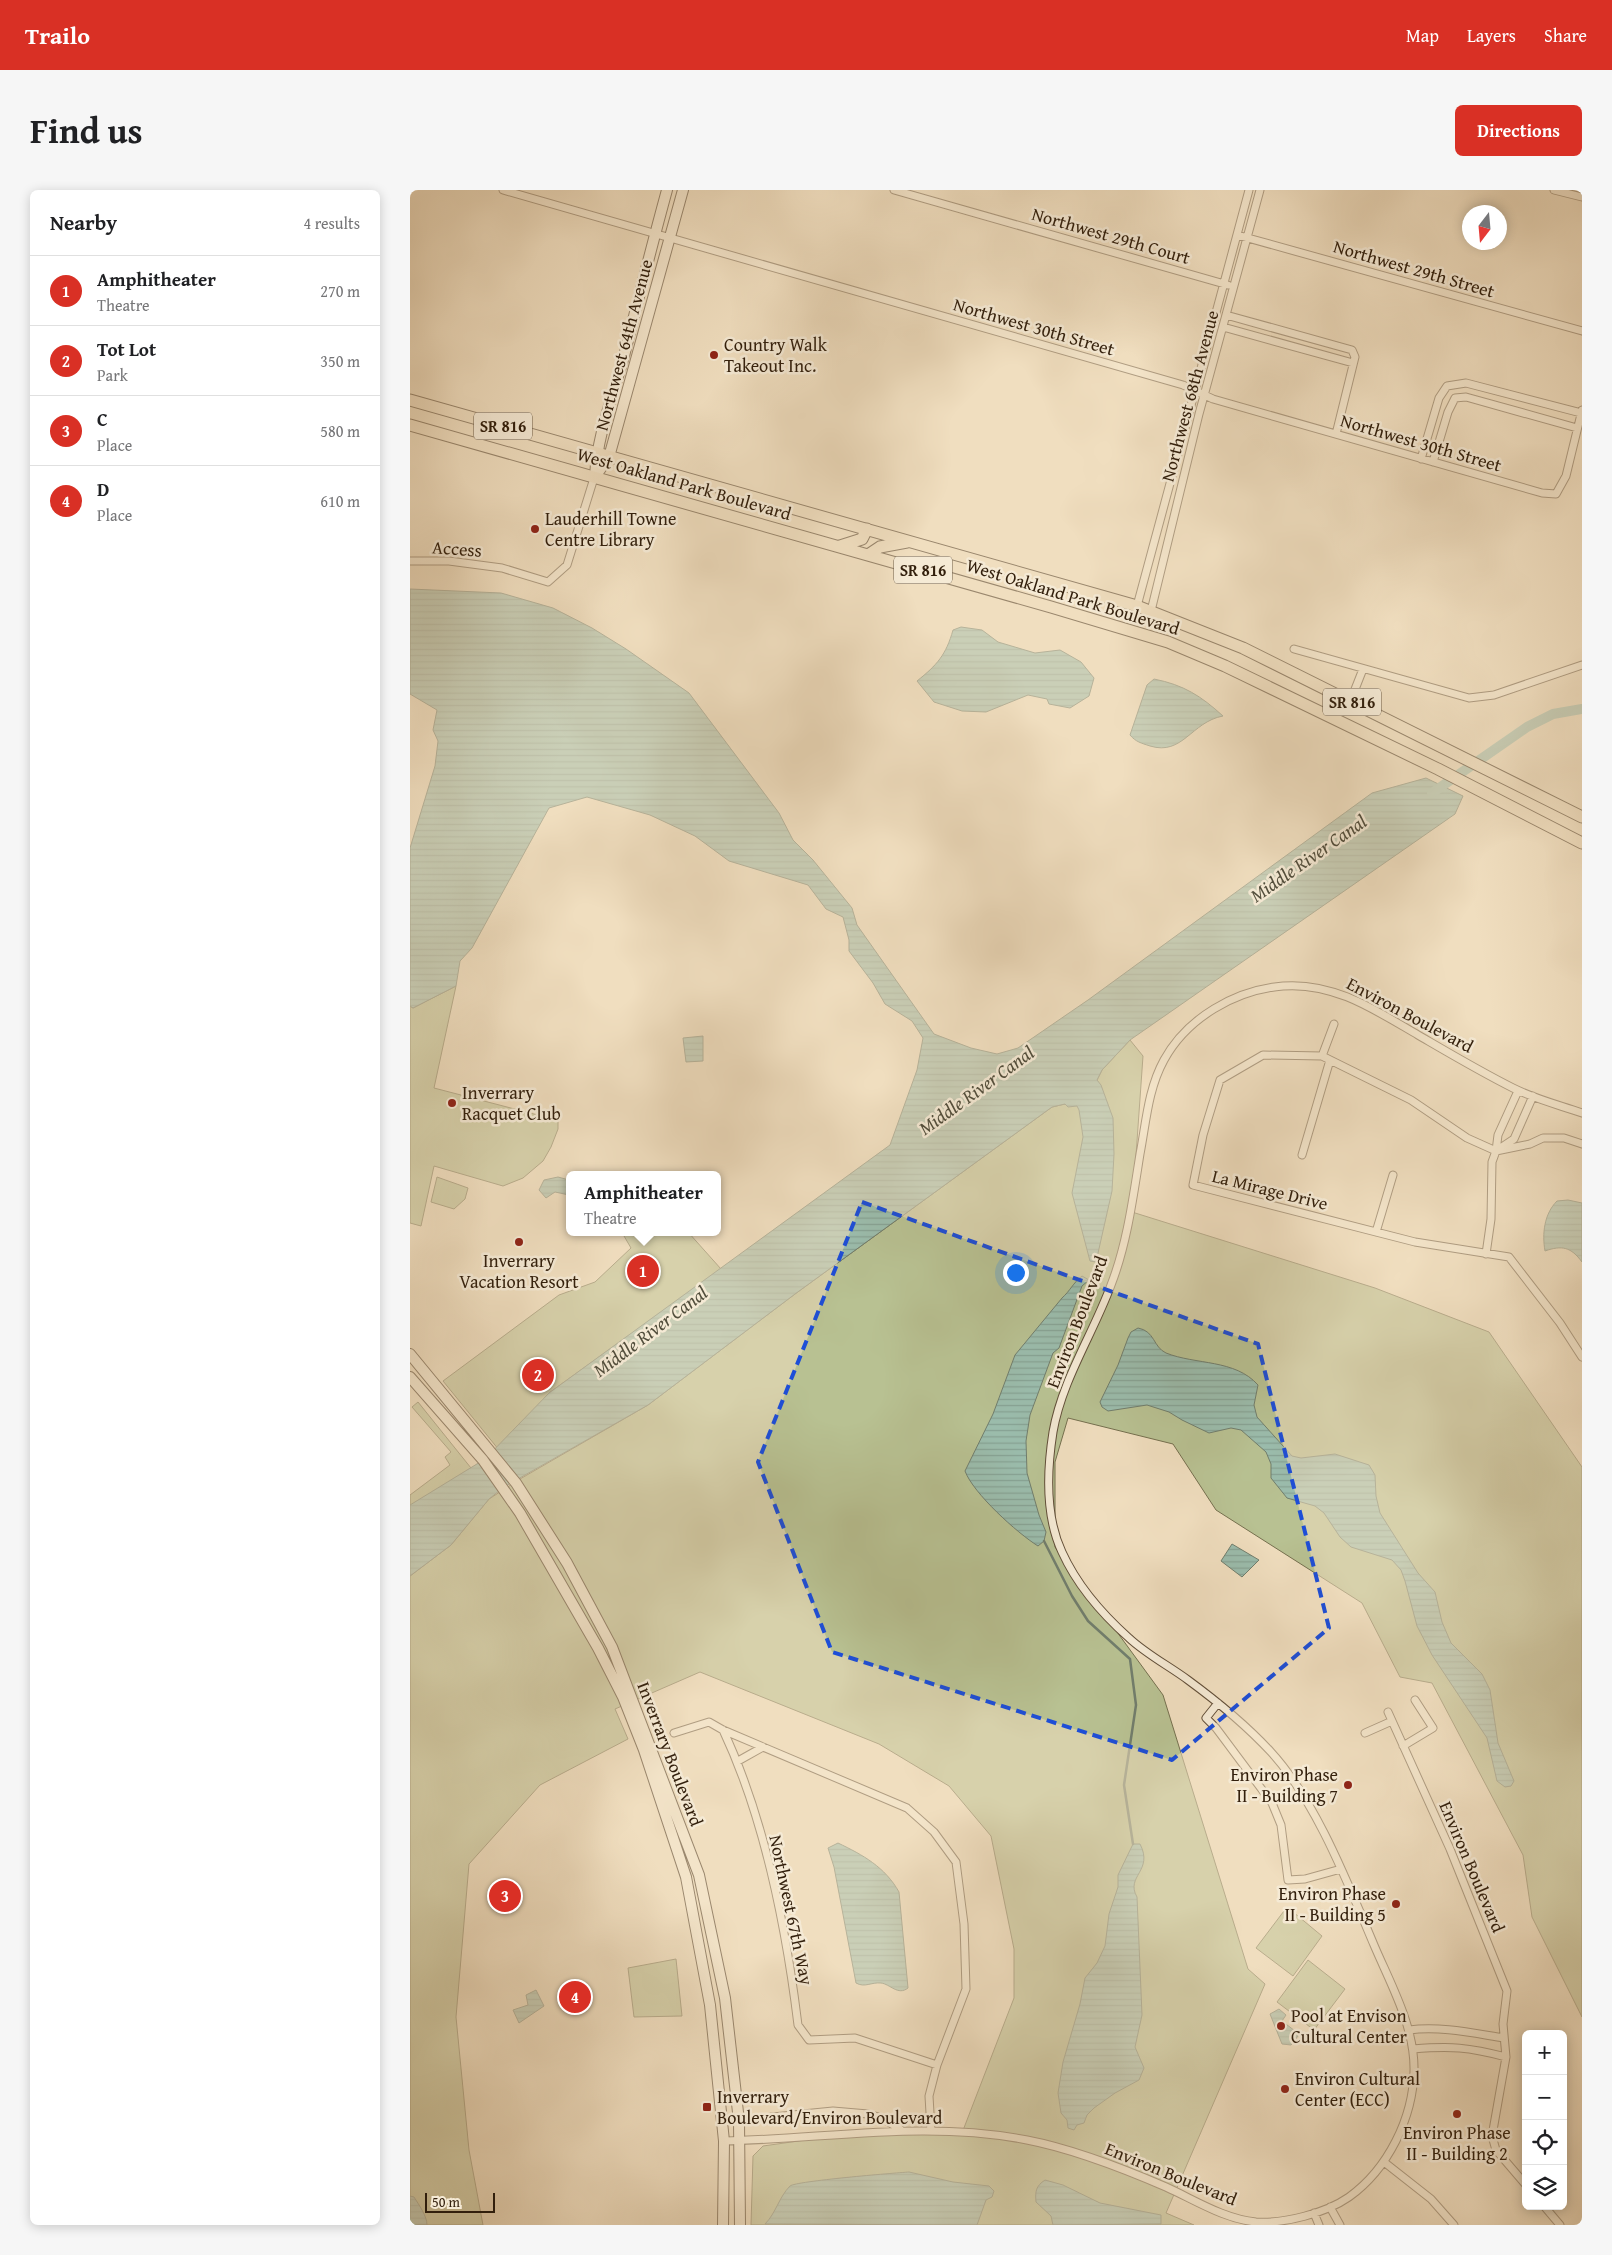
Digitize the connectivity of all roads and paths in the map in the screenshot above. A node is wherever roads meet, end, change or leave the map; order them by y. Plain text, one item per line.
1 (503, 190) edge
2 (667, 190) edge
3 (682, 190) edge
4 (894, 190) edge
5 (1249, 190) edge
6 (1260, 190) edge
7 (1554, 190) edge
8 (1582, 198) edge
9 (656, 234) junction
10 (1237, 235) junction
11 (670, 238) junction
12 (1247, 238) junction
13 (1224, 284) junction
14 (1234, 286) junction
15 (1226, 315) junction
16 (1223, 327) junction
17 (1582, 331) edge
18 (628, 336) junction
19 (624, 356) junction
20 (637, 357) junction
21 (1353, 364) junction
22 (632, 374) junction
23 (1196, 392) junction
24 (1205, 396) junction
25 (410, 400) edge
26 (1582, 412) edge
27 (410, 425) edge
28 (1577, 428) junction
29 (1336, 434) junction
30 (596, 453) junction
31 (609, 457) junction
32 (1420, 459) junction
33 (1433, 462) junction
34 (594, 478) junction
35 (867, 529) junction
36 (908, 542) junction
37 (838, 546) junction
38 (868, 555) junction
39 (410, 561) edge
40 (1137, 606) junction
41 (1151, 611) junction
42 (1294, 649) dead end
43 (1582, 665) edge
44 (1363, 668) junction
45 (1350, 702) junction
46 (1582, 817) edge
47 (1582, 844) edge
48 (1334, 1024) dead end
49 (1322, 1056) junction
50 (1330, 1060) junction
51 (1518, 1091) junction
52 (1533, 1096) junction
53 (1582, 1113) edge
54 (1582, 1144) edge
55 (1496, 1151) junction
56 (1302, 1155) dead end
57 (1393, 1175) dead end
58 (1376, 1232) junction
59 (1486, 1254) junction
60 (410, 1354) edge
61 (1582, 1357) edge
62 (410, 1377) edge
63 (1416, 1700) dead end
64 (1218, 1703) junction
65 (1388, 1712) dead end
66 (1392, 1722) junction
67 (723, 1730) junction
68 (674, 1733) dead end
69 (1365, 1733) dead end
70 (1403, 1746) junction
71 (763, 1747) junction
72 (738, 1761) junction
73 (1341, 1869) junction
74 (1409, 2030) junction
75 (1504, 2038) junction
76 (1413, 2049) junction
77 (1506, 2057) junction
78 (937, 2065) junction
79 (739, 2120) junction
80 (722, 2122) junction
81 (900, 2129) junction
82 (931, 2130) junction
83 (724, 2141) junction
84 (740, 2141) junction
85 (1384, 2162) junction
86 (1522, 2180) edge
87 (1330, 2207) junction
88 (1547, 2210) edge
89 (1314, 2213) junction
90 (723, 2225) edge
91 (740, 2225) edge
92 (1319, 2225) edge
93 (1340, 2225) edge
94 (1454, 2225) edge
95 (1560, 2225) edge

1 - 9 street, Northwest 30th Street
2 - 9 street, Northwest 64th Avenue
3 - 11 street, Northwest 64th Avenue
4 - 13 street, Northwest 29th Court
5 - 10 street, Northwest 68th Avenue
6 - 12 street, Northwest 68th Avenue
7 - 8 street
9 - 11 street, Northwest 30th Street
9 - 18 street, Northwest 64th Avenue
10 - 12 street, Northwest 29th Street
10 - 13 street, Northwest 68th Avenue
11 - 20 street, Northwest 64th Avenue
11 - 23 street, Northwest 30th Street
12 - 14 street, Northwest 68th Avenue
12 - 17 street, Northwest 29th Street
13 - 14 street, Northwest 29th Court
13 - 23 street, Northwest 68th Avenue
14 - 15 street, Northwest 68th Avenue
15 - 16 street, Northwest 68th Avenue
15 - 21 street
16 - 21 street
16 - 24 street, Northwest 68th Avenue
18 - 19 street, Northwest 64th Avenue
18 - 20 street
19 - 22 street
19 - 30 street, Northwest 64th Avenue
20 - 22 street, Northwest 64th Avenue
21 - 29 street
22 - 31 street, Northwest 64th Avenue
23 - 24 street, Northwest 30th Street
23 - 40 street, Northwest 68th Avenue
24 - 29 street, Northwest 30th Street
24 - 41 street, Northwest 68th Avenue
25 - 30 main road, West Oakland Park Boulevard / SR 816
26 - 28 street
26 - 32 street
27 - 34 main road, West Oakland Park Boulevard / SR 816
28 - 33 street
28 - 33 street, Northwest 30th Street
29 - 32 street, Northwest 30th Street
30 - 31 main road, West Oakland Park Boulevard / SR 816
30 - 34 street, Northwest 64th Avenue
31 - 34 street, Northwest 64th Avenue
31 - 35 main road, West Oakland Park Boulevard / SR 816
32 - 33 street, Northwest 30th Street
34 - 37 main road, West Oakland Park Boulevard / SR 816
34 - 39 street, Access
35 - 36 main road, West Oakland Park Boulevard / SR 816
35 - 37 main road
36 - 38 main road
36 - 40 main road, West Oakland Park Boulevard / SR 816
37 - 38 main road, West Oakland Park Boulevard / SR 816
38 - 47 main road, West Oakland Park Boulevard / SR 816
40 - 41 main road, West Oakland Park Boulevard / SR 816
41 - 45 main road, West Oakland Park Boulevard / SR 816
42 - 44 street
43 - 44 street
44 - 45 street
45 - 46 main road, West Oakland Park Boulevard / SR 816
48 - 49 street
49 - 50 street, La Mirage Drive
49 - 58 street, La Mirage Drive
50 - 55 street, La Mirage Drive
50 - 56 street
51 - 52 street, Environ Boulevard
51 - 55 street
51 - 64 street, Environ Boulevard
52 - 53 street, Environ Boulevard
52 - 55 street
54 - 55 street
55 - 59 street
57 - 58 street
58 - 59 street, La Mirage Drive
59 - 61 street, La Mirage Drive
60 - 79 street, Inverrary Boulevard
62 - 80 street, Inverrary Boulevard
63 - 70 street
64 - 73 street, Environ Boulevard
64 - 73 street
65 - 66 street, Environ Boulevard
66 - 69 street
66 - 70 street, Environ Boulevard
67 - 68 street
67 - 71 street
67 - 72 street, Northwest 67th Way
70 - 75 street, Environ Boulevard
71 - 72 street
71 - 78 street
72 - 78 street, Northwest 67th Way
73 - 74 street, Environ Boulevard
74 - 75 street
74 - 76 street, Environ Boulevard
75 - 77 street, Environ Boulevard
76 - 77 street
76 - 85 street, Environ Boulevard
77 - 86 street, Environ Boulevard
78 - 82 street
79 - 80 street, Environ Boulevard
79 - 81 street, Environ Boulevard
79 - 84 street, Inverrary Boulevard
80 - 83 street, Inverrary Boulevard
81 - 82 street, Environ Boulevard
81 - 84 street, Environ Boulevard
82 - 89 street, Environ Boulevard
83 - 84 street, Environ Boulevard
83 - 90 street, Inverrary Boulevard
84 - 91 street, Inverrary Boulevard
85 - 87 street, Environ Boulevard
85 - 94 street
87 - 89 street, Environ Boulevard
87 - 93 street
88 - 95 street
89 - 92 street

